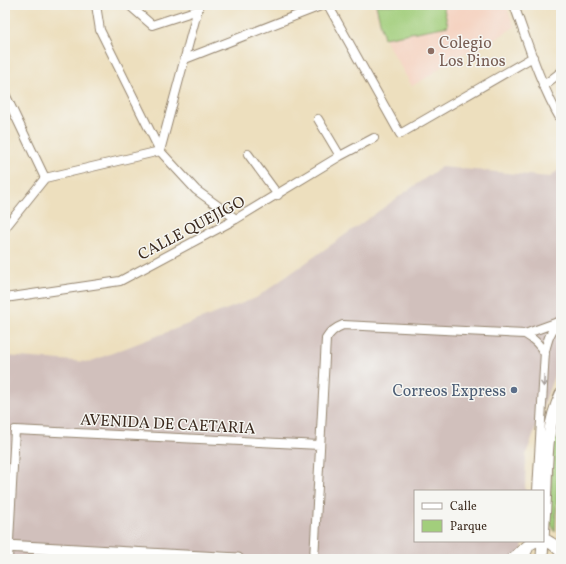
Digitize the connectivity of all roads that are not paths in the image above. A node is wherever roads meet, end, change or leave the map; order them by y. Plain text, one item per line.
1 (96, 5) edge
2 (129, 5) edge
3 (323, 5) edge
4 (328, 5) edge
5 (514, 5) edge
6 (198, 8) edge
7 (533, 57) junction
8 (185, 59) junction
9 (561, 72) edge
10 (543, 86) junction
11 (5, 94) edge
12 (318, 119) dead end
13 (561, 120) edge
14 (374, 138) dead end
15 (160, 151) junction
16 (248, 154) dead end
17 (340, 156) junction
18 (45, 178) junction
19 (278, 195) junction
20 (236, 219) junction
21 (5, 228) edge
22 (5, 298) edge
23 (560, 320) edge
24 (525, 334) junction
25 (545, 354) junction
26 (561, 394) edge
27 (320, 445) junction
28 (537, 490) edge
29 (544, 520) edge
30 (544, 539) edge
31 (532, 542) edge
32 (543, 542) edge
33 (7, 546) edge
34 (561, 552) edge
35 (8, 559) edge
36 (238, 559) edge
37 (314, 559) edge
38 (512, 559) edge
39 (524, 559) edge
40 (542, 559) edge

1 - 15 street
2 - 6 street
3 - 8 street
4 - 7 street
5 - 7 street
6 - 8 street
7 - 10 street
8 - 15 street
9 - 10 street
10 - 13 street
11 - 18 street
12 - 17 street
14 - 17 street, CALLE QUEJIGO
15 - 18 street
15 - 20 street
16 - 19 street
17 - 19 street, CALLE QUEJIGO
18 - 21 street
19 - 20 street, CALLE QUEJIGO
20 - 22 street, CALLE QUEJIGO
23 - 24 street
23 - 25 street
24 - 25 street
24 - 27 street
25 -> 28 street
26 - 29 street
27 - 33 street, AVENIDA DE CAETARIA
27 - 37 street
30 - 34 street
31 - 38 street
31 - 39 street
32 - 40 street
33 - 35 street
33 - 36 street

